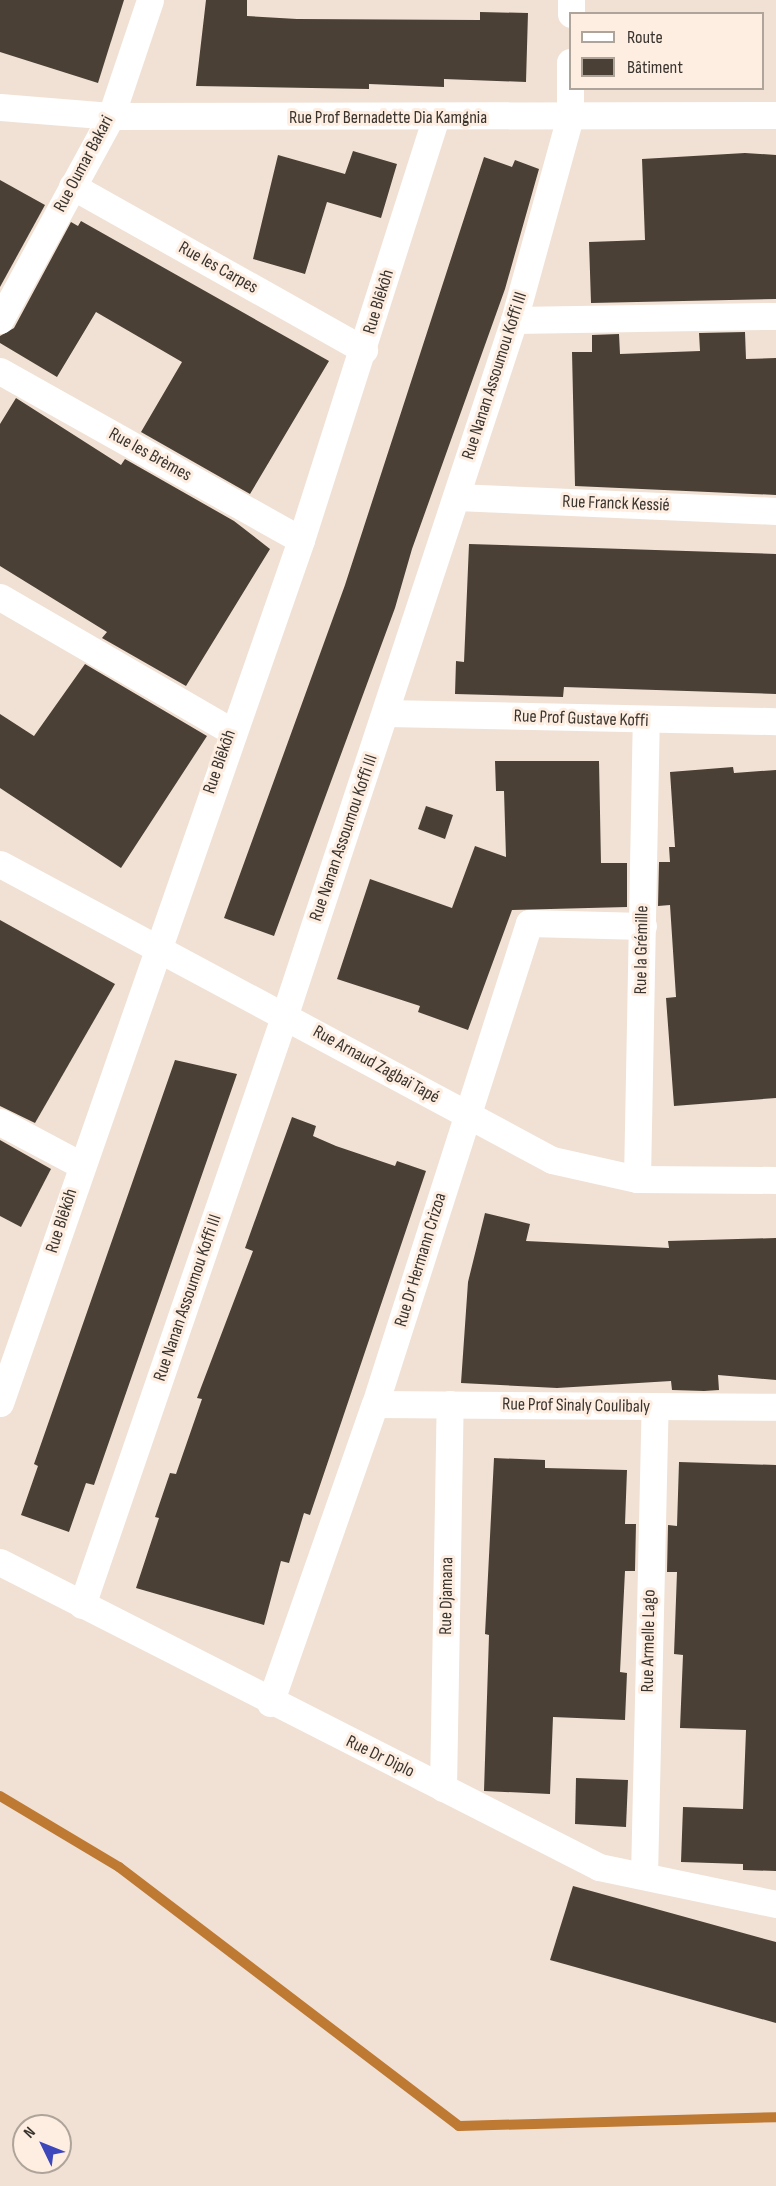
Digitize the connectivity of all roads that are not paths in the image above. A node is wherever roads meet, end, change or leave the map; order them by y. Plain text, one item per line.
1 (150, 0) edge
2 (570, 90) edge
3 (0, 106) edge
4 (776, 115) edge
5 (111, 116) junction
6 (570, 116) junction
7 (435, 119) junction
8 (72, 186) junction
9 (776, 316) edge
10 (0, 320) edge
11 (514, 320) junction
12 (364, 350) junction
13 (0, 371) edge
14 (456, 497) junction
15 (776, 511) edge
16 (301, 540) junction
17 (0, 597) edge
18 (386, 713) junction
19 (645, 721) junction
20 (776, 721) edge
21 (231, 731) junction
22 (0, 864) edge
23 (643, 926) junction
24 (156, 950) junction
25 (285, 1014) junction
26 (466, 1116) junction
27 (0, 1122) edge
28 (81, 1165) junction
29 (637, 1179) junction
30 (776, 1180) edge
31 (9, 1350) edge
32 (0, 1403) edge
33 (375, 1404) junction
34 (450, 1404) junction
35 (655, 1407) junction
36 (776, 1407) edge
37 (0, 1562) edge
38 (82, 1605) junction
39 (270, 1702) junction
40 (443, 1788) junction
41 (644, 1876) junction
42 (776, 1904) edge

1 - 5 street, Rue Oumar Bakari
2 - 6 street, Rue Nanan Assoumou Koffi III
3 - 5 street, Rue Prof Bernadette Dia Kamgnia
4 - 6 street, Rue Prof Bernadette Dia Kamgnia
5 - 7 street, Rue Prof Bernadette Dia Kamgnia
5 - 8 street, Rue Oumar Bakari
6 - 7 street, Rue Prof Bernadette Dia Kamgnia
6 - 11 street, Rue Nanan Assoumou Koffi III
7 - 12 street, Rue Blêkôh
8 - 10 street, Rue Oumar Bakari
8 - 12 street, Rue les Carpes
9 - 11 street
11 - 14 street, Rue Nanan Assoumou Koffi III
12 - 16 street, Rue Blêkôh
13 - 16 street, Rue les Brèmes
14 - 15 street, Rue Franck Kessié
14 - 18 street, Rue Nanan Assoumou Koffi III
16 - 21 street, Rue Blêkôh
17 - 21 street
18 - 19 street, Rue Prof Gustave Koffi
18 - 25 street, Rue Nanan Assoumou Koffi III
19 - 20 street, Rue Prof Gustave Koffi
19 - 23 street, Rue la Grémille
21 - 24 street, Rue Blêkôh
22 - 24 street, Rue Arnaud Zagbaï Tapé
23 - 26 street, Rue Dr Hermann Crizoa
23 - 29 street, Rue la Grémille
24 - 25 street, Rue Arnaud Zagbaï Tapé
24 - 28 street, Rue Blêkôh
25 - 26 street, Rue Arnaud Zagbaï Tapé
25 - 38 street, Rue Nanan Assoumou Koffi III
26 - 29 street, Rue Arnaud Zagbaï Tapé
26 - 33 street, Rue Dr Hermann Crizoa
27 - 28 street
28 - 31 street, Rue Blêkôh
29 - 30 street, Rue Arnaud Zagbaï Tapé
31 - 32 street, Rue Blêkôh
33 - 34 street, Rue Prof Sinaly Coulibaly
33 - 39 street, Rue Dr Hermann Crizoa
34 - 35 street, Rue Prof Sinaly Coulibaly
34 - 40 street, Rue Djamana
35 - 36 street, Rue Prof Sinaly Coulibaly
35 - 41 street, Rue Armelle Lago
37 - 38 street, Rue Dr Diplo
38 - 39 street, Rue Dr Diplo
39 - 40 street, Rue Dr Diplo
40 - 41 street, Rue Dr Diplo
41 - 42 street, Rue Dr Diplo

